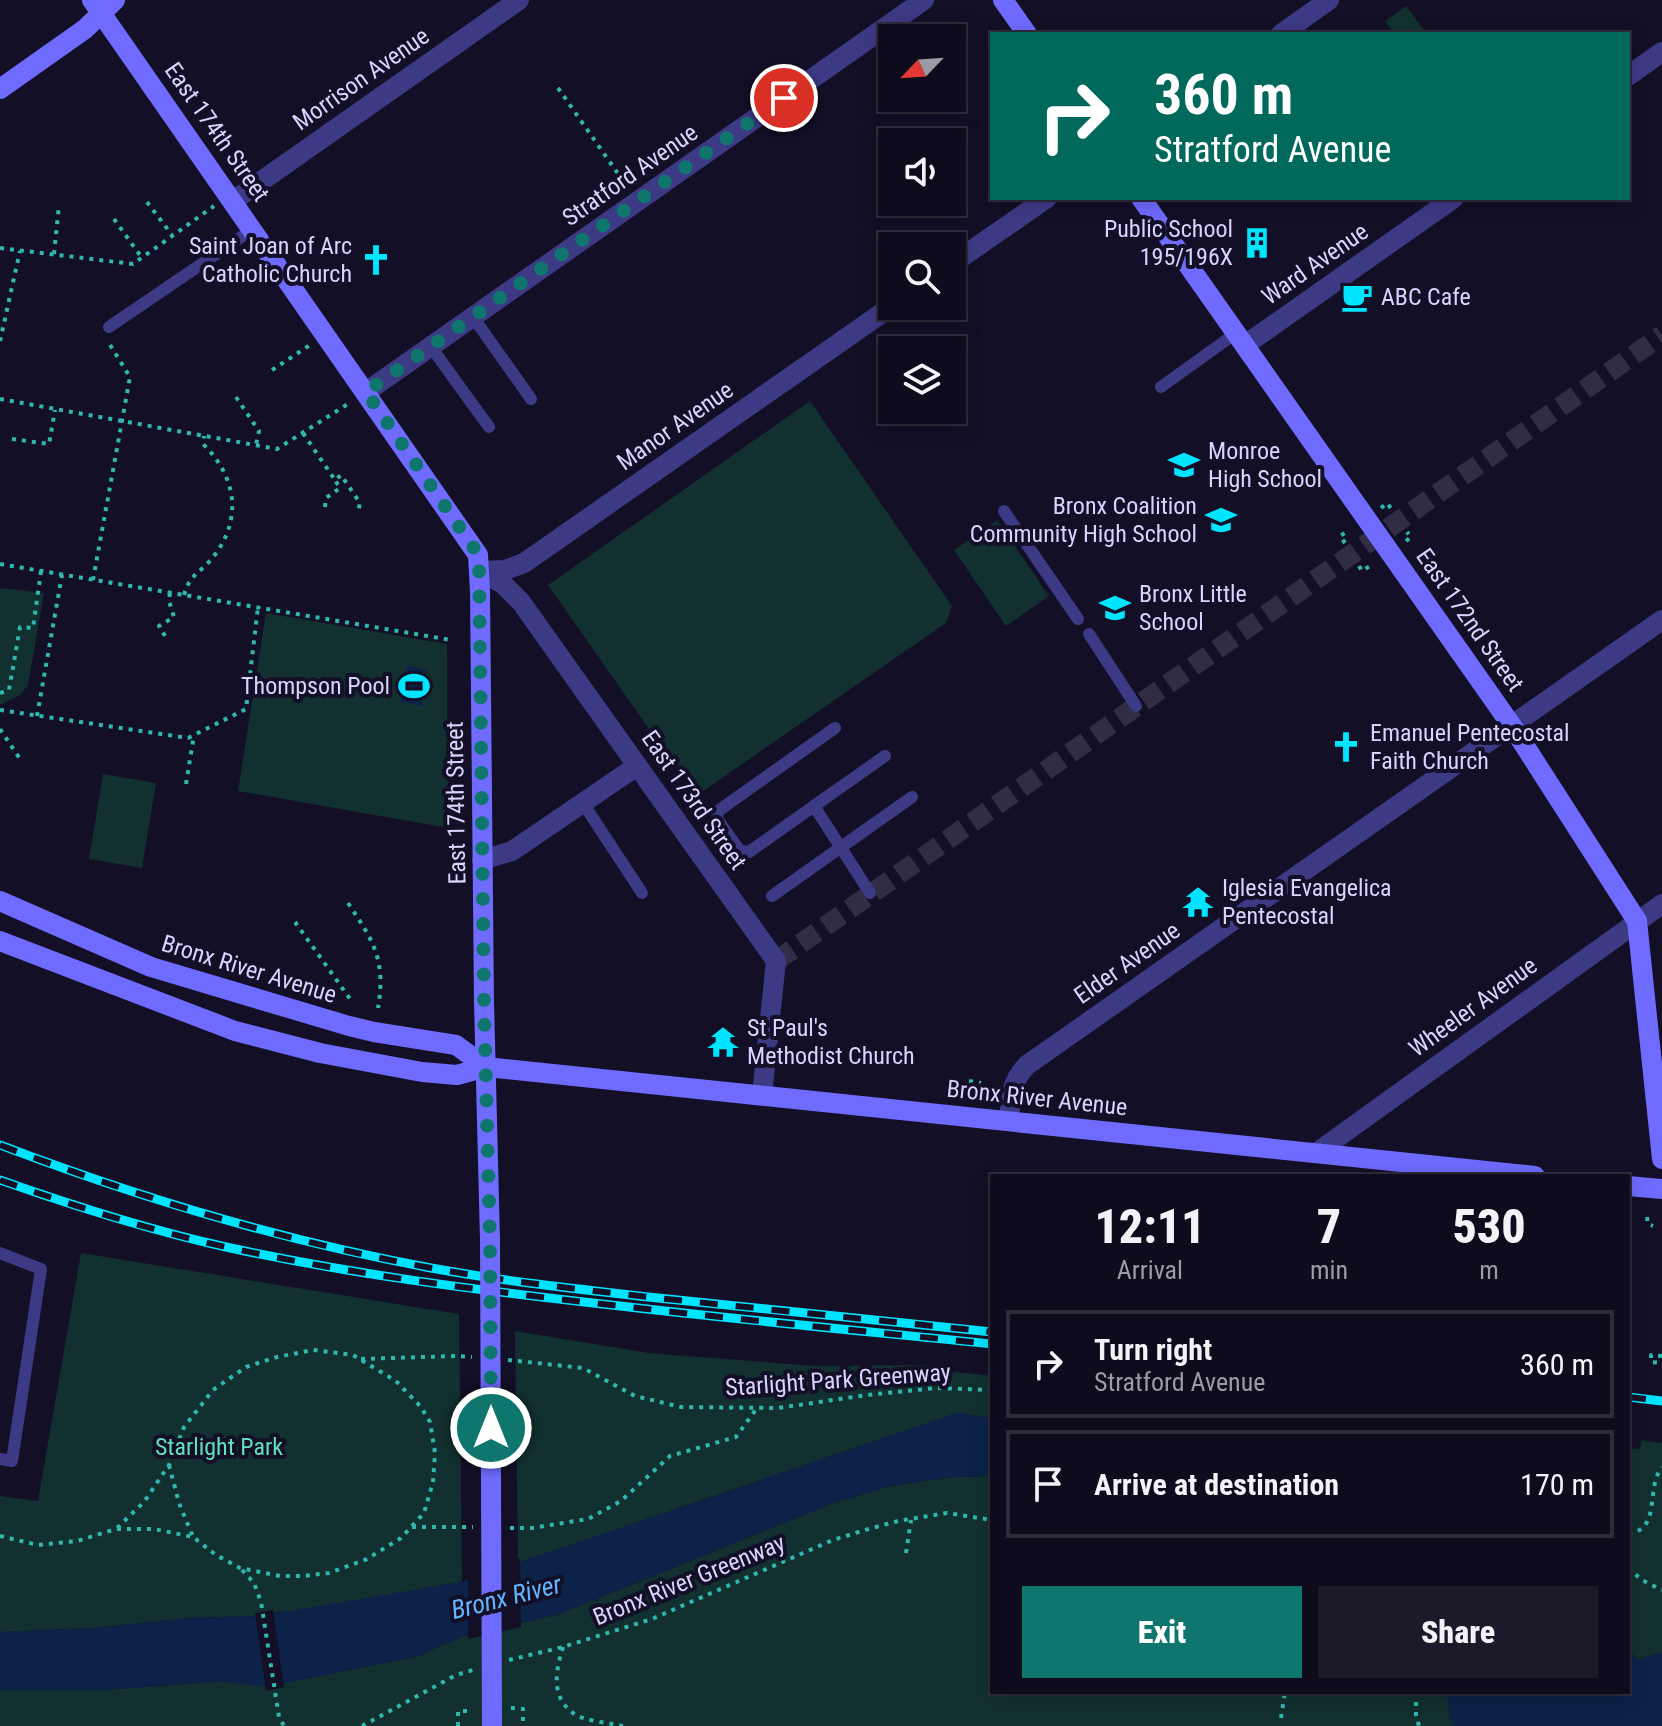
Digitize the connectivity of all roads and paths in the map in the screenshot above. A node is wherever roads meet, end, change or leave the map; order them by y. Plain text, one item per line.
1 (519, 0) edge
2 (924, 0) edge
3 (1003, 0) edge
4 (1329, 0) edge
5 (103, 4) edge
6 (1026, 32) edge
7 (1284, 32) edge
8 (1662, 52) edge
9 (1630, 75) edge
10 (558, 88) dead end
11 (0, 89) edge
12 (231, 198) junction
13 (1044, 200) edge
14 (1142, 200) edge
15 (1451, 200) edge
16 (638, 201) junction
17 (147, 202) dead end
18 (59, 205) dead end
19 (114, 219) dead end
20 (253, 229) junction
21 (172, 236) junction
22 (0, 248) edge
23 (20, 251) junction
24 (966, 254) edge
25 (54, 255) junction
26 (142, 258) junction
27 (878, 316) edge
28 (473, 317) junction
29 (109, 327) joint
30 (326, 334) junction
31 (1240, 339) junction
32 (0, 341) edge
33 (431, 347) junction
34 (272, 370) dead end
35 (1161, 387) dead end
36 (366, 392) junction
37 (236, 397) dead end
38 (0, 399) edge
39 (531, 399) dead end
40 (55, 410) junction
41 (121, 422) junction
42 (489, 427) dead end
43 (303, 433) junction
44 (204, 436) junction
45 (12, 439) dead end
46 (256, 445) junction
47 (335, 480) junction
48 (325, 507) dead end
49 (1381, 508) dead end
50 (1392, 510) dead end
51 (1004, 511) dead end
52 (358, 513) dead end
53 (1348, 531) dead end
54 (1407, 532) dead end
55 (1404, 542) dead end
56 (1345, 543) dead end
57 (0, 564) edge
58 (1359, 566) dead end
59 (1370, 566) dead end
60 (41, 571) junction
61 (480, 571) junction
62 (62, 575) junction
63 (93, 580) junction
64 (170, 592) junction
65 (184, 595) junction
66 (258, 607) junction
67 (1078, 619) dead end
68 (1662, 620) edge
69 (1089, 634) dead end
70 (165, 636) dead end
71 (451, 640) dead end
72 (0, 693) edge
73 (1136, 706) dead end
74 (0, 710) edge
75 (37, 716) junction
76 (1512, 726) junction
77 (835, 728) dead end
78 (0, 729) edge
79 (194, 735) junction
80 (885, 756) dead end
81 (22, 762) dead end
82 (637, 766) junction
83 (186, 784) dead end
84 (912, 797) dead end
85 (583, 803) junction
86 (814, 806) junction
87 (841, 848) junction
88 (482, 860) junction
89 (642, 893) dead end
90 (870, 893) dead end
91 (772, 896) dead end
92 (0, 901) edge
93 (348, 903) dead end
94 (1662, 904) edge
95 (1637, 921) junction
96 (295, 922) dead end
97 (0, 941) edge
98 (353, 1003) dead end
99 (378, 1008) dead end
100 (786, 1061) dead end
101 (796, 1062) dead end
102 (486, 1067) junction
103 (969, 1081) dead end
104 (981, 1083) dead end
105 (762, 1095) junction
106 (1009, 1121) junction
107 (1316, 1153) junction
108 (1662, 1159) edge
109 (1516, 1174) edge
110 (1630, 1186) edge
111 (1662, 1189) edge
112 (1647, 1217) dead end
113 (1653, 1226) dead end
114 (0, 1253) edge
115 (1662, 1356) edge
116 (483, 1358) dead end
117 (360, 1359) junction
118 (497, 1359) dead end
119 (1662, 1363) edge
120 (990, 1390) edge
121 (757, 1408) junction
122 (0, 1459) edge
123 (169, 1465) junction
124 (1662, 1467) edge
125 (911, 1519) junction
126 (990, 1520) edge
127 (412, 1527) junction
128 (487, 1528) dead end
129 (502, 1528) dead end
130 (116, 1529) junction
131 (1630, 1533) edge
132 (0, 1536) edge
133 (193, 1537) junction
134 (906, 1553) dead end
135 (240, 1568) junction
136 (1630, 1570) edge
137 (1662, 1590) edge
138 (563, 1647) junction
139 (509, 1660) dead end
140 (481, 1668) dead end
141 (1285, 1694) edge
142 (1416, 1694) edge
143 (511, 1708) dead end
144 (468, 1711) dead end
145 (1281, 1718) dead end
146 (284, 1726) edge
147 (362, 1726) edge
148 (458, 1726) edge
149 (492, 1726) edge
150 (523, 1726) edge
151 (623, 1726) edge
152 (1419, 1726) edge

1 - 12 street, Morrison Avenue
2 - 16 street, Stratford Avenue
3 - 6 main road
4 - 7 street
5 - 11 main road
5 - 12 main road, East 174th Street
8 - 9 street
10 - 16 path
12 - 20 main road, East 174th Street
12 - 21 path
13 - 24 street
14 - 31 main road, East 172nd Street
15 - 31 street, Ward Avenue
16 - 28 street, Stratford Avenue
17 - 21 path
18 - 25 path
19 - 26 path
20 - 29 lane
20 - 30 main road, East 174th Street
21 - 26 path
22 - 23 path
23 - 25 path
23 - 32 path
25 - 26 path
27 - 61 street, Manor Avenue
28 - 33 street, Stratford Avenue
28 - 39 lane
29 - 41 path
30 - 34 path
30 - 36 main road, East 174th Street
31 - 35 lane
31 - 76 main road, East 172nd Street
33 - 36 street, Stratford Avenue
33 - 42 lane
36 - 43 path
36 - 61 main road, East 174th Street
37 - 46 path
38 - 40 path
40 - 41 path
40 - 45 path
41 - 44 path
41 - 63 path
43 - 46 path
43 - 47 path
44 - 46 path
44 - 65 path
47 - 48 path
47 - 52 path
49 - 50 path
51 - 67 lane
53 - 56 path
54 - 55 path
57 - 60 path
58 - 59 path
60 - 62 path
60 - 72 path
61 - 82 street, East 173rd Street
61 - 88 main road, East 174th Street
62 - 63 path
62 - 75 path
63 - 64 path
64 - 65 path
64 - 70 path
65 - 66 path
66 - 71 path
66 - 79 path
68 - 76 street, Elder Avenue
69 - 73 lane
74 - 75 path
75 - 79 path
76 - 95 main road, East 172nd Street
76 - 106 street, Elder Avenue
77 - 86 lane
78 - 81 path
79 - 83 path
80 - 86 lane
82 - 85 street
82 - 105 street, East 173rd Street
84 - 87 lane
85 - 88 street
85 - 89 lane
86 - 87 lane
87 - 90 lane
87 - 91 lane
88 - 102 main road, East 174th Street
92 - 102 main road, Bronx River Avenue
93 - 99 path
94 - 95 street, Wheeler Avenue
95 - 107 street, Wheeler Avenue
95 - 108 main road, East 172nd Street
96 - 98 path
97 - 102 main road, Bronx River Avenue
100 - 101 path
102 - 105 main road, Bronx River Avenue
102 - 149 main road, East 174th Street, bridge
103 - 104 path
105 - 106 main road, Bronx River Avenue
106 - 107 main road, Bronx River Avenue
107 - 109 main road, Bronx River Avenue
110 - 111 main road
112 - 113 path
114 - 122 lane
115 - 119 path
116 - 117 path
117 - 123 path
117 - 127 path
118 - 121 path, Starlight Park Greenway
120 - 121 path, Starlight Park Greenway
121 - 129 path
123 - 130 path
123 - 133 path
124 - 131 path
125 - 126 path, Bronx River Greenway
125 - 134 path
125 - 138 path, Bronx River Greenway
127 - 128 path
127 - 135 path
130 - 132 path
130 - 133 path
133 - 135 path
135 - 146 path
136 - 137 path
138 - 139 path, Bronx River Greenway
138 - 151 path
140 - 147 path
141 - 145 path
142 - 152 path
143 - 150 path
144 - 148 path

